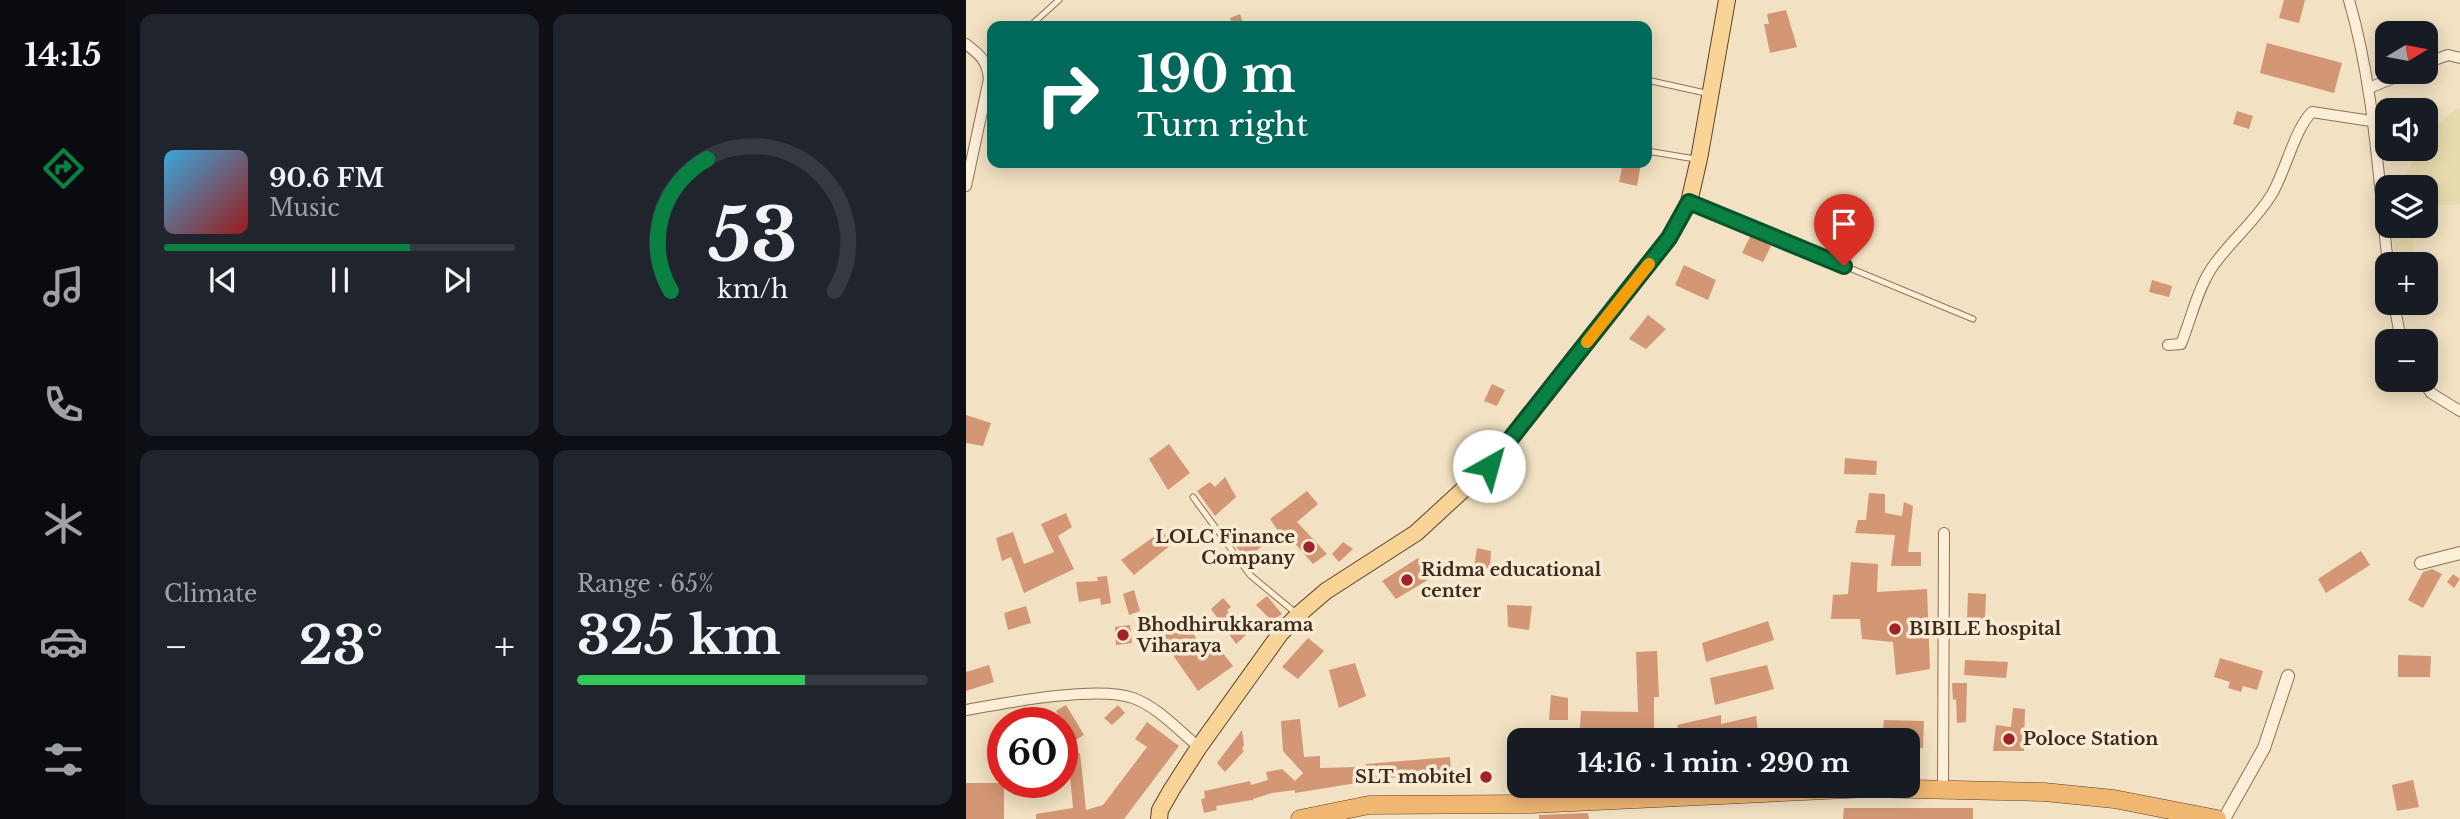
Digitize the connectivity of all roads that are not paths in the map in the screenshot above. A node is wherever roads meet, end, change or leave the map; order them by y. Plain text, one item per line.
1 (1059, 0) edge
2 (1727, 0) edge
3 (2349, 0) edge
4 (1036, 21) edge
5 (966, 44) edge
6 (2460, 58) edge
7 (2438, 59) edge
8 (987, 61) edge
9 (1652, 81) edge
10 (2379, 84) edge
11 (987, 88) edge
12 (2369, 88) junction
13 (1710, 94) junction
14 (2371, 121) junction
15 (1652, 152) edge
16 (1699, 159) junction
17 (966, 186) edge
18 (1689, 202) junction
19 (2387, 252) edge
20 (1973, 319) dead end
21 (2168, 345) dead end
22 (2430, 392) edge
23 (2460, 411) edge
24 (1193, 497) dead end
25 (1944, 533) dead end
26 (2460, 553) edge
27 (2421, 563) dead end
28 (1298, 615) junction
29 (2288, 676) dead end
30 (966, 710) edge
31 (1199, 747) junction
32 (1943, 789) junction
33 (1159, 819) edge
34 (1300, 819) edge
35 (2217, 819) edge
36 (2224, 819) edge

1 - 4 lane
2 - 13 main road
3 - 12 street
5 - 8 street
6 - 7 street
9 - 13 lane
10 - 12 street
11 - 17 street
12 - 14 street
13 - 16 main road
14 - 19 street
14 - 21 street
15 - 16 lane
16 - 18 main road
18 - 20 lane
18 - 28 main road
22 - 23 street
24 - 28 lane
25 - 32 street
26 - 27 street
28 - 31 main road
29 - 36 street
30 - 31 street
31 - 33 main road
32 - 34 highway
32 - 35 highway

